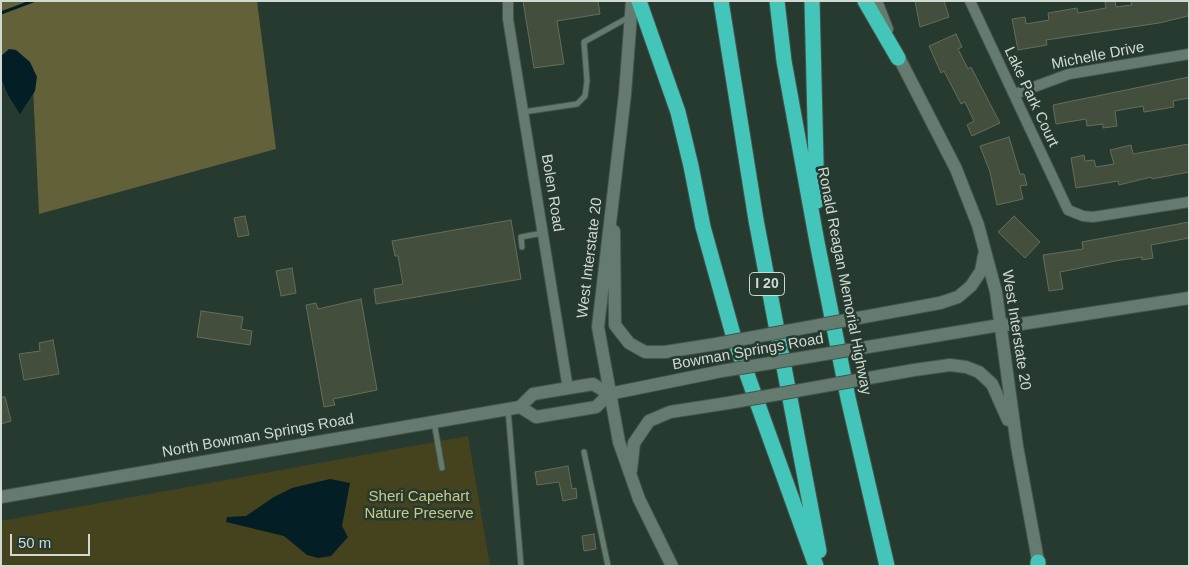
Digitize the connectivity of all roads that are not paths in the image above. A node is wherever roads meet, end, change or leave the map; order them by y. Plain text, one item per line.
1 (508, 1) edge
2 (632, 1) edge
3 (640, 1) edge
4 (721, 1) edge
5 (777, 1) edge
6 (812, 1) edge
7 (865, 1) edge
8 (876, 1) edge
9 (970, 1) edge
10 (631, 16) junction
11 (1189, 54) edge
12 (898, 58) junction
13 (1015, 94) junction
14 (523, 112) junction
15 (1189, 202) edge
16 (612, 208) junction
17 (544, 233) junction
18 (817, 242) junction
19 (522, 246) dead end
20 (985, 252) junction
21 (1189, 298) edge
22 (1000, 325) junction
23 (568, 389) junction
24 (609, 394) junction
25 (514, 408) junction
26 (434, 422) junction
27 (1017, 446) junction
28 (584, 452) dead end
29 (442, 468) dead end
30 (631, 476) junction
31 (1, 497) edge
32 (1038, 565) edge
33 (520, 566) edge
34 (608, 566) edge
35 (672, 566) edge
36 (816, 566) edge
37 (822, 566) edge
38 (887, 566) edge

1 - 14 street, Bolen Road
2 - 10 main road, West Interstate 20
3 - 36 highway
4 - 37 highway, I 20
5 - 18 highway, Ronald Reagan Memorial Highway
6 - 18 highway
7 - 12 highway
8 - 12 main road, West Interstate 20
9 - 13 street, Lake Park Court
10 - 14 lane
10 - 16 main road, West Interstate 20
11 - 13 street, Michelle Drive
12 - 20 main road, West Interstate 20
13 - 15 street, Lake Park Court
14 - 17 street, Bolen Road
16 - 20 main road, bridge
16 - 24 main road, West Interstate 20
17 - 19 lane
17 - 23 street, Bolen Road
18 - 38 highway, Ronald Reagan Memorial Highway
20 - 22 main road, West Interstate 20
21 - 22 main road, Bowman Springs Road
22 - 24 main road, Bowman Springs Road, bridge
22 - 27 main road, West Interstate 20
23 - 24 main road, North Bowman Springs Road
23 - 25 main road, North Bowman Springs Road
24 - 25 main road
24 - 30 main road, West Interstate 20
25 - 26 main road, North Bowman Springs Road
25 - 33 lane
26 - 29 lane
26 - 31 main road, North Bowman Springs Road
27 - 30 main road, bridge
27 - 32 main road, West Interstate 20
28 - 34 lane
30 - 35 main road, West Interstate 20

